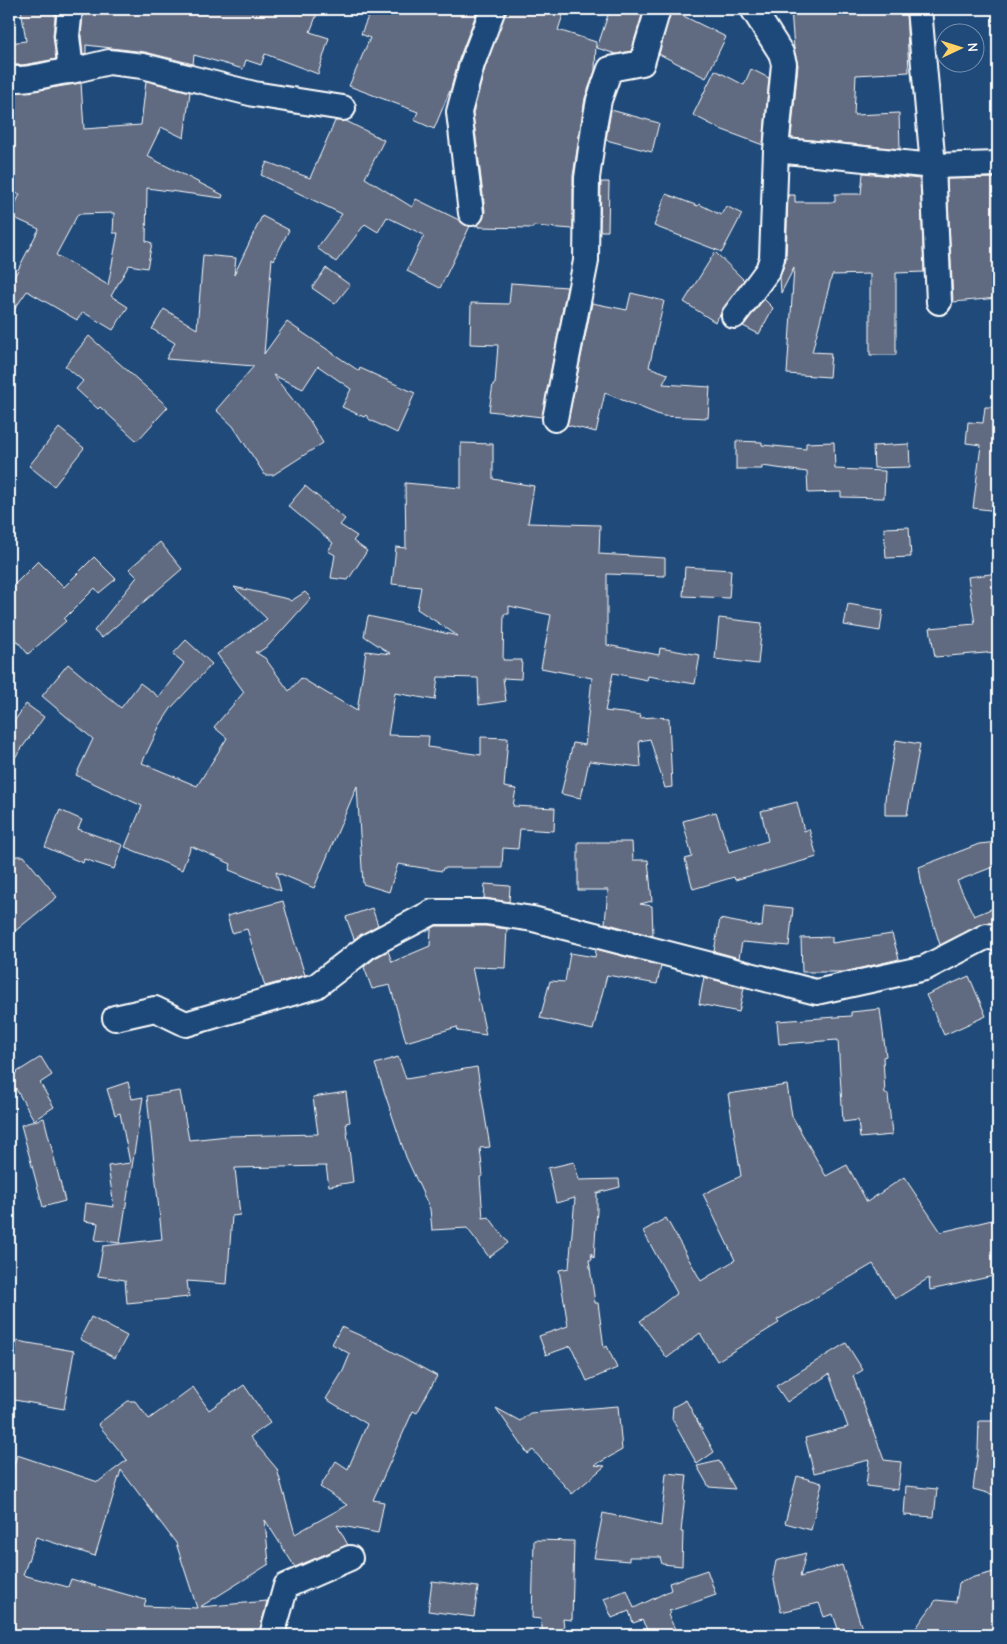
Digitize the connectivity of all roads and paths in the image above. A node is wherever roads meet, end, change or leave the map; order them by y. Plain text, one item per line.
1 (70, 9) edge
2 (493, 9) edge
3 (658, 9) edge
4 (753, 9) edge
5 (919, 9) edge
6 (71, 71) junction
7 (9, 78) edge
8 (343, 108) dead end
9 (776, 150) junction
10 (998, 164) edge
11 (933, 166) junction
12 (471, 213) dead end
13 (939, 302) dead end
14 (734, 316) dead end
15 (556, 419) dead end
16 (998, 939) edge
17 (115, 1018) dead end
18 (350, 1558) dead end
19 (272, 1635) edge

1 - 6 street
2 - 12 street
3 - 15 street
4 - 9 street
5 - 11 street
6 - 7 street
6 - 8 street
9 - 11 street
9 - 14 street
10 - 11 street
11 - 13 street
16 - 17 street
18 - 19 street

